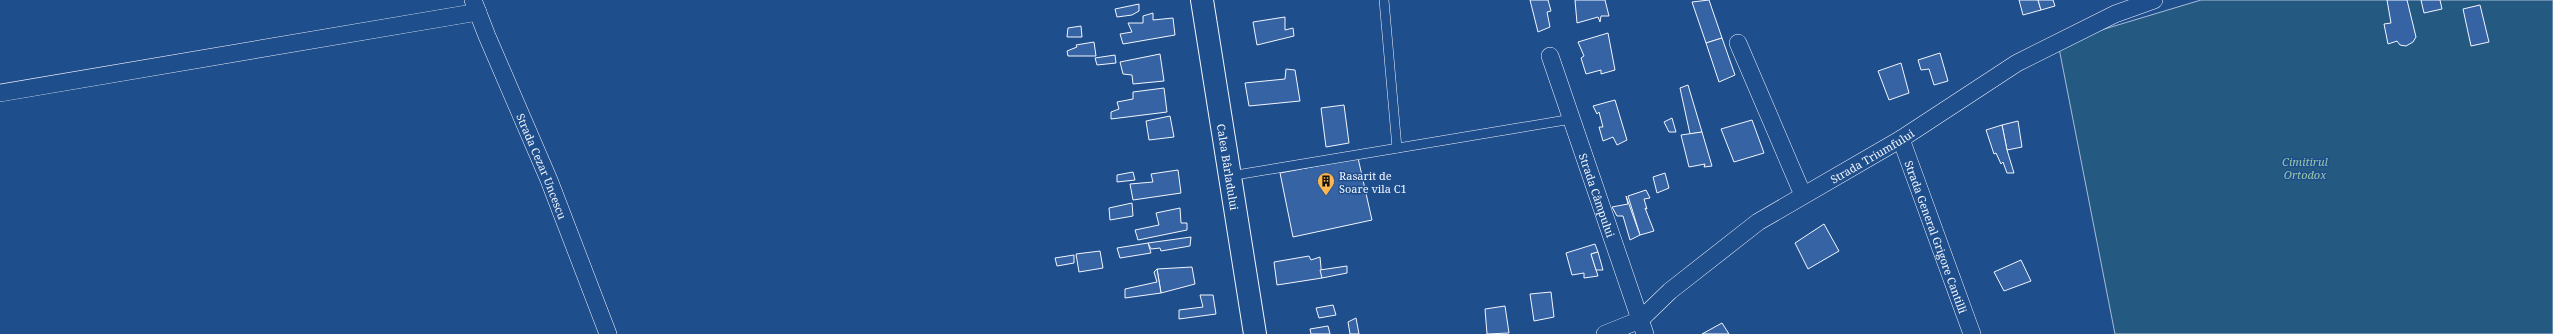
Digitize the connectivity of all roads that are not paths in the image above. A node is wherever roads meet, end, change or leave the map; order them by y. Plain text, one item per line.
1 (1202, 0) edge
2 (1384, 0) edge
3 (2154, 0) edge
4 (476, 6) edge
5 (1738, 43) dead end
6 (1550, 56) dead end
7 (0, 93) edge
8 (1572, 119) junction
9 (1901, 139) junction
10 (1397, 148) junction
11 (1230, 176) junction
12 (1803, 195) junction
13 (1643, 327) edge
14 (608, 334) edge
15 (1255, 334) edge
16 (1604, 334) edge
17 (1972, 334) edge

1 - 11 main road, Calea Bârladului
2 - 10 lane
3 - 9 street, Strada Triumfului
4 - 7 street
4 - 14 street, Strada Cezar Uncescu
5 - 12 street
6 - 8 street, Strada Câmpului
8 - 10 lane
8 - 13 street, Strada Câmpului
9 - 12 street, Strada Triumfului
9 - 17 street, Strada General Grigore Cantilli
10 - 11 lane
11 - 15 main road, Calea Bârladului
12 - 13 street, Strada Triumfului
13 - 16 street, Strada Triumfului

